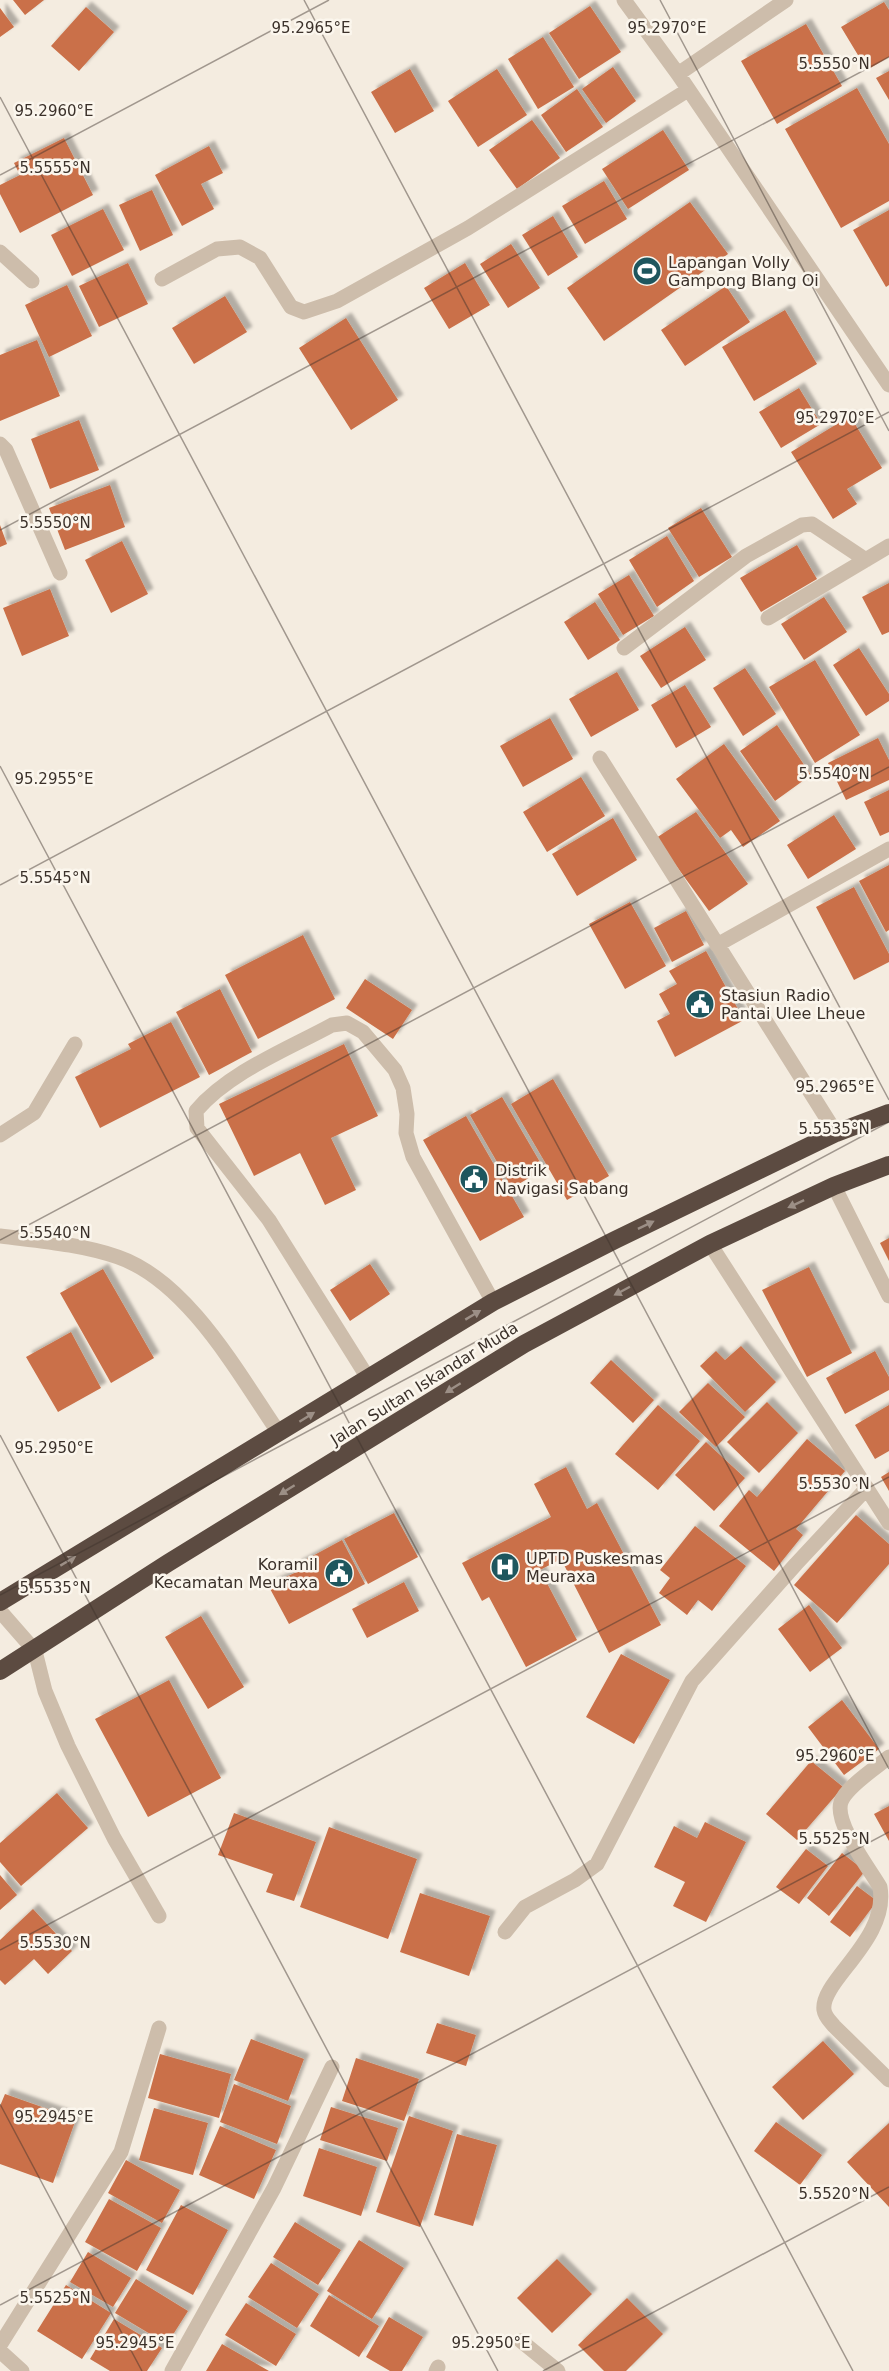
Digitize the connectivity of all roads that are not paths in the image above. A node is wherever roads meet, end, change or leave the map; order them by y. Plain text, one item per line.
1 (624, 0) edge
2 (786, 0) edge
3 (678, 74) junction
4 (688, 90) junction
5 (0, 252) edge
6 (162, 279) dead end
7 (32, 281) dead end
8 (889, 385) edge
9 (0, 444) edge
10 (889, 546) edge
11 (866, 560) junction
12 (60, 573) dead end
13 (768, 618) dead end
14 (624, 648) dead end
15 (600, 758) dead end
16 (889, 849) edge
17 (717, 945) junction
18 (75, 1044) dead end
19 (889, 1113) edge
20 (836, 1133) junction
21 (0, 1135) edge
22 (889, 1165) edge
23 (834, 1186) junction
24 (0, 1236) edge
25 (710, 1244) junction
26 (889, 1296) edge
27 (493, 1302) junction
28 (368, 1378) junction
29 (279, 1433) junction
30 (867, 1488) junction
31 (889, 1523) edge
32 (0, 1602) edge
33 (0, 1611) edge
34 (35, 1651) junction
35 (0, 1671) edge
36 (889, 1757) edge
37 (159, 1916) dead end
38 (505, 1932) dead end
39 (159, 2028) dead end
40 (332, 2067) dead end
41 (889, 2080) edge
42 (521, 2342) dead end
43 (0, 2345) edge
44 (0, 2351) edge
45 (22, 2371) edge
46 (172, 2371) edge
47 (558, 2371) edge

1 - 3 street
2 - 3 street
3 - 4 street
4 - 6 street
4 - 8 street
5 - 7 street
9 - 12 street
10 - 11 street
11 - 13 street
11 - 14 street
15 - 17 street
16 - 17 street
17 - 20 street
18 - 21 street
19 - 20 highway, Jalan Sultan Iskandar Muda
27 -> 20 highway, Jalan Sultan Iskandar Muda
22 - 23 highway, Jalan Sultan Iskandar Muda
23 -> 25 highway, Jalan Sultan Iskandar Muda
23 - 26 street
24 - 29 street
25 - 30 street
25 -> 34 highway, Jalan Sultan Iskandar Muda
28 -> 27 highway, Jalan Sultan Iskandar Muda
27 - 28 street
29 -> 28 highway, Jalan Sultan Iskandar Muda
32 -> 29 highway, Jalan Sultan Iskandar Muda
30 - 31 street
30 - 38 street
33 - 34 street
34 - 35 highway, Jalan Sultan Iskandar Muda
34 - 37 street
36 - 41 street
39 - 43 street
40 - 46 street
42 - 47 street
44 - 45 street

